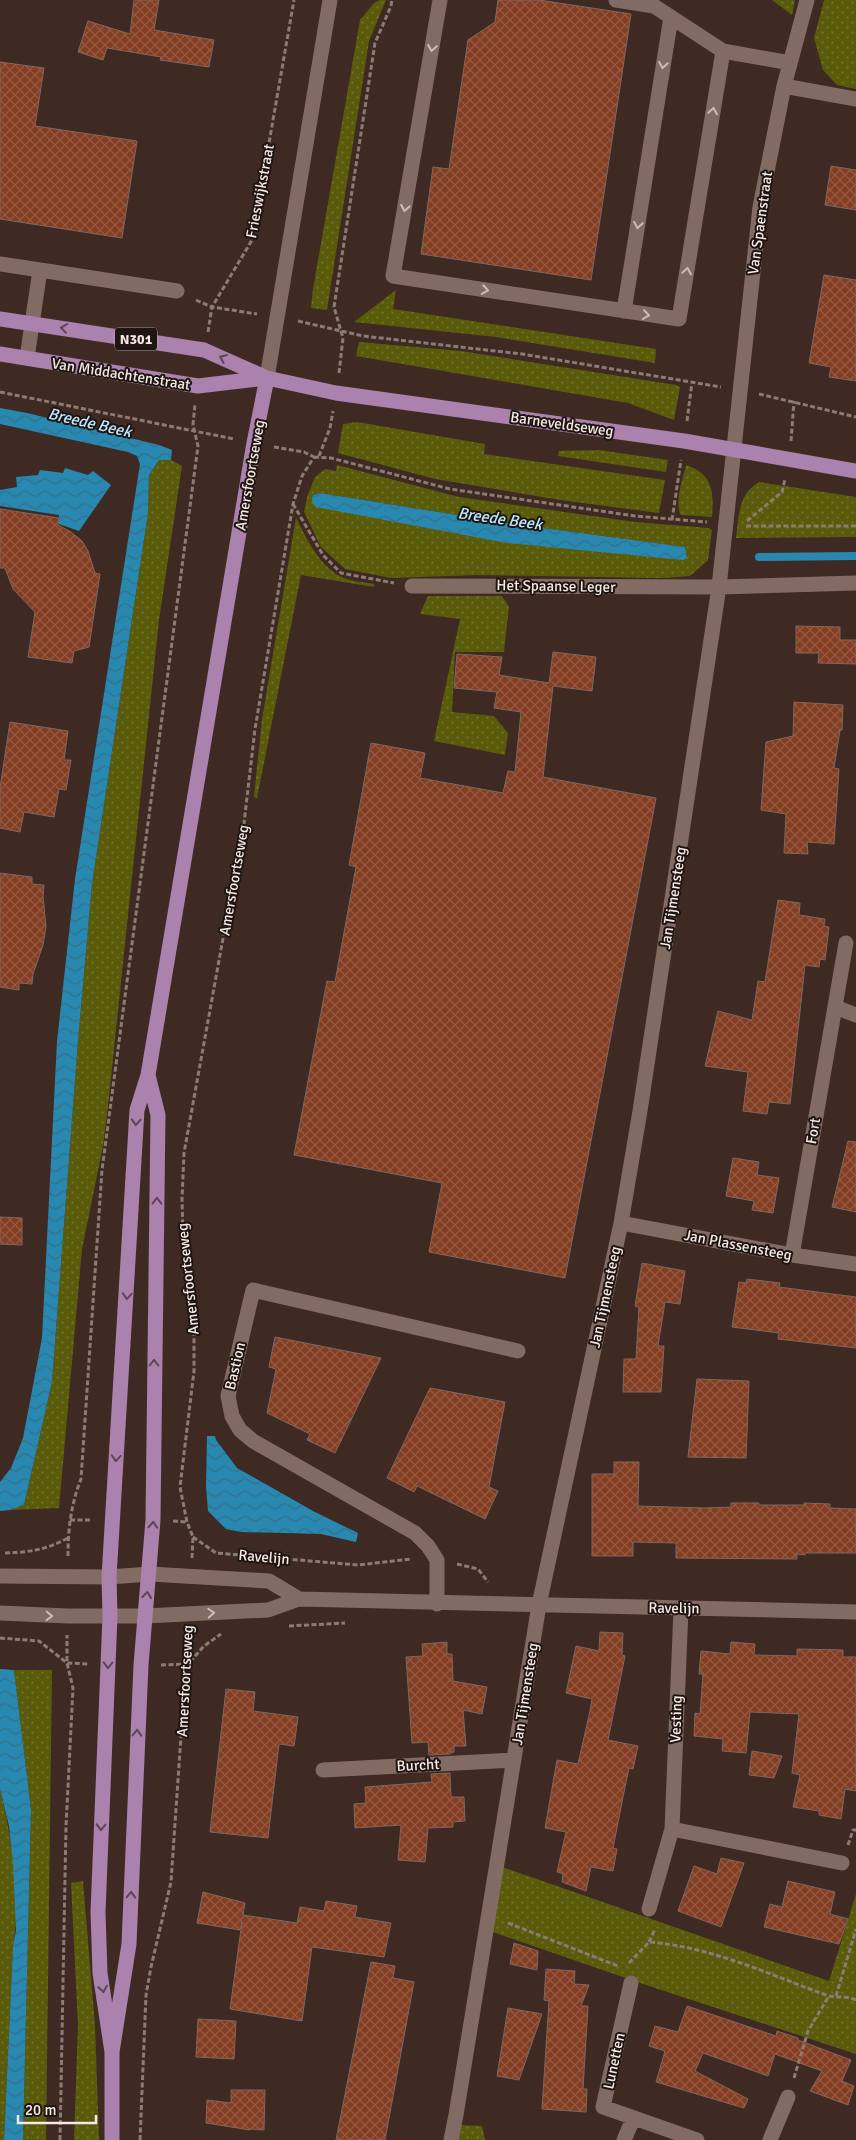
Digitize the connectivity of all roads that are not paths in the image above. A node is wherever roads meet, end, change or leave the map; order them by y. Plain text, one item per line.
1 (330, 0) edge
2 (440, 0) edge
3 (616, 0) edge
4 (807, 0) edge
5 (671, 16) junction
6 (723, 51) junction
7 (790, 64) junction
8 (784, 86) junction
9 (856, 99) edge
10 (0, 264) edge
11 (40, 270) junction
12 (177, 291) dead end
13 (624, 311) junction
14 (0, 319) edge
15 (33, 323) junction
16 (0, 354) edge
17 (27, 358) junction
18 (268, 378) junction
19 (734, 450) junction
20 (856, 470) edge
21 (856, 583) edge
22 (412, 586) road end
23 (719, 587) junction
24 (846, 943) dead end
25 (834, 1007) junction
26 (856, 1015) edge
27 (148, 1075) junction
28 (621, 1222) junction
29 (792, 1255) junction
30 (856, 1264) edge
31 (518, 1351) dead end
32 (150, 1574) junction
33 (0, 1576) edge
34 (109, 1576) junction
35 (299, 1599) junction
36 (437, 1604) junction
37 (539, 1605) junction
38 (681, 1609) junction
39 (856, 1612) edge
40 (0, 1613) edge
41 (110, 1616) junction
42 (145, 1616) junction
43 (514, 1760) junction
44 (323, 1770) dead end
45 (672, 1829) junction
46 (842, 1863) dead end
47 (649, 1909) dead end
48 (631, 1983) dead end
49 (112, 2052) junction
50 (788, 2097) road end
51 (633, 2119) junction
52 (112, 2140) edge
53 (451, 2140) edge
54 (624, 2140) edge
55 (698, 2140) edge
56 (770, 2140) edge

1 - 18 street
2 -> 13 street
3 - 5 street
4 - 7 street, Van Spaenstraat
5 - 6 street
5 -> 13 street
6 - 7 street
13 -> 6 street
7 - 8 street, Van Spaenstraat
8 - 9 street
8 - 19 street, Van Spaenstraat
10 - 11 street
11 - 12 street
11 - 15 street
14 - 15 main road, N301
15 - 17 street
18 -> 15 main road, N301
16 - 17 main road, Van Middachtenstraat / N301
17 - 18 main road, Van Middachtenstraat / N301
18 - 19 main road, Barneveldseweg / N301
18 - 27 main road, Amersfoortseweg
19 - 20 main road, Barneveldseweg / N301
19 - 23 street, Jan Tijmensteeg
21 - 23 street, Het Spaanse Leger
22 - 23 street, Het Spaanse Leger
23 - 28 street, Jan Tijmensteeg
24 - 25 street, Fort
25 - 26 street
25 - 29 street, Fort
32 -> 27 main road, Amersfoortseweg
27 -> 34 main road, Amersfoortseweg
28 - 29 street, Jan Plassensteeg
28 - 37 street, Jan Tijmensteeg
29 - 30 street, Jan Plassensteeg
31 - 36 street, Bastion
32 - 34 street, Ravelijn
32 - 35 street, Ravelijn
42 -> 32 main road, Amersfoortseweg
33 - 34 street, Ravelijn
34 - 41 main road, Amersfoortseweg
35 - 36 street, Ravelijn
42 -> 35 street, Ravelijn
36 - 37 street, Ravelijn
37 - 38 street, Ravelijn
37 - 43 street, Jan Tijmensteeg
38 - 39 street, Ravelijn
38 - 45 street, Vesting
40 -> 41 street, Ravelijn
41 - 42 street, Ravelijn
41 -> 49 main road, Amersfoortseweg
49 -> 42 main road, Amersfoortseweg
43 - 44 street, Burcht
43 - 53 street, Jan Tijmensteeg
45 - 46 street
45 - 47 street, Vesting
48 - 51 street, Lunetten
49 - 52 main road, Amersfoortseweg
50 - 56 street
51 - 54 street
51 - 55 street, Lunetten

